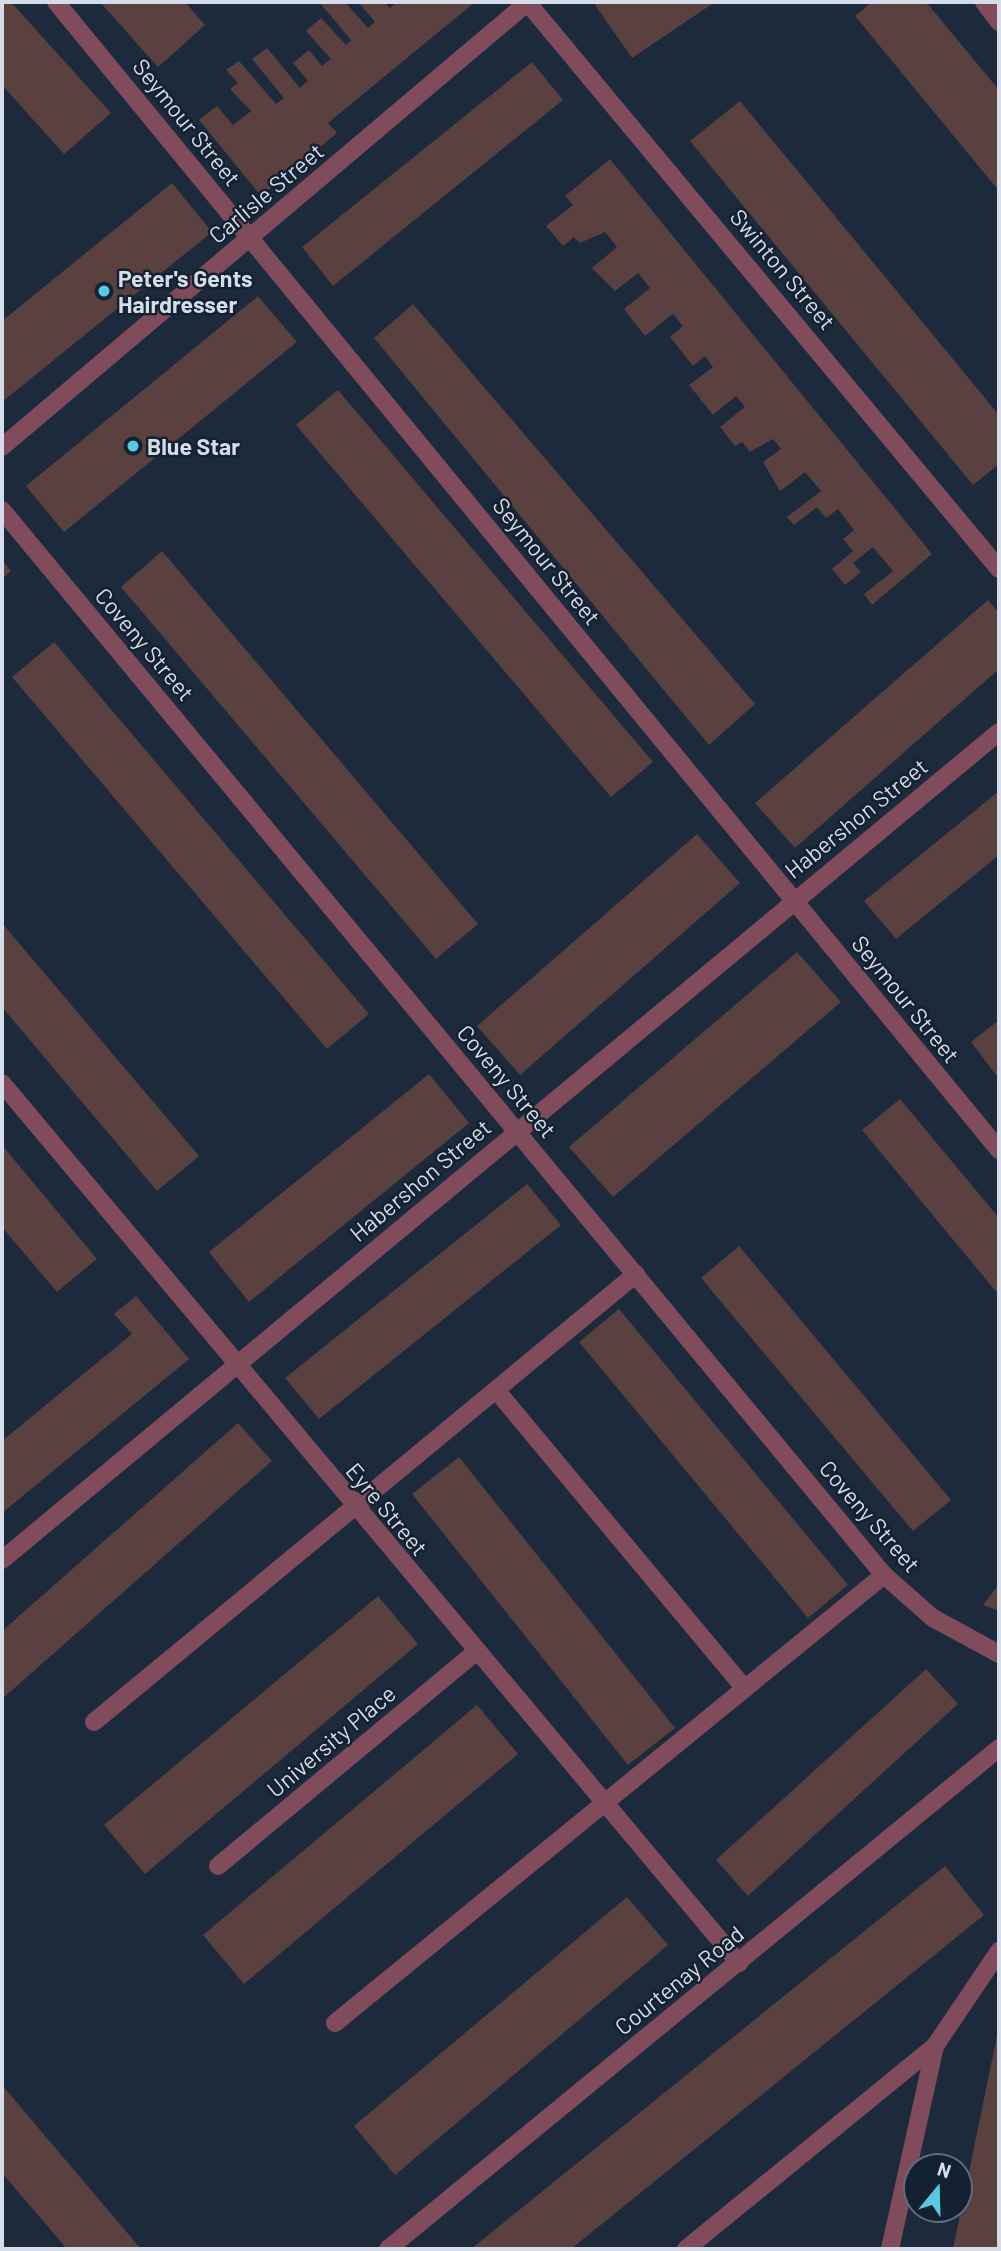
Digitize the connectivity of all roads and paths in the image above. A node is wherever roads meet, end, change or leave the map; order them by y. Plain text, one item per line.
1 (56, 2) edge
2 (528, 2) edge
3 (984, 2) edge
4 (999, 22) edge
5 (251, 238) junction
6 (2, 447) edge
7 (2, 510) edge
8 (999, 569) edge
9 (999, 732) edge
10 (794, 901) junction
11 (2, 1083) edge
12 (517, 1131) junction
13 (999, 1150) edge
14 (636, 1274) junction
15 (236, 1365) junction
16 (496, 1390) junction
17 (353, 1507) junction
18 (2, 1560) edge
19 (884, 1575) junction
20 (475, 1653) junction
21 (999, 1654) edge
22 (745, 1689) junction
23 (94, 1722) dead end
24 (999, 1748) edge
25 (606, 1805) junction
26 (218, 1866) dead end
27 (999, 1951) edge
28 (739, 1963) junction
29 (334, 2024) dead end
30 (935, 2046) junction
31 (388, 2249) edge
32 (686, 2249) edge
33 (890, 2249) edge

1 - 5 street, Seymour Street
2 - 5 street, Carlisle Street
2 - 8 street, Swinton Street
3 - 4 street
5 - 6 street, Carlisle Street
5 - 10 street, Seymour Street
7 - 12 street, Coveny Street
9 - 10 street, Habershon Street
10 - 12 street, Habershon Street
10 - 13 street, Seymour Street
11 - 15 street, Eyre Street
12 - 14 street, Coveny Street
12 - 15 street, Habershon Street
14 - 16 street
14 - 19 street, Coveny Street
15 - 17 street, Eyre Street
15 - 18 street, Habershon Street
16 - 17 street
16 - 22 street
17 - 20 street, Eyre Street
17 - 23 street
19 - 21 street, Coveny Street
19 - 22 street
20 - 25 street, Eyre Street
20 - 26 street, University Place
22 - 25 street
24 - 28 street, Courtenay Road
25 - 28 street, Eyre Street
25 - 29 street
27 - 30 street
28 - 31 street, Courtenay Road
30 - 32 street
30 - 33 street

